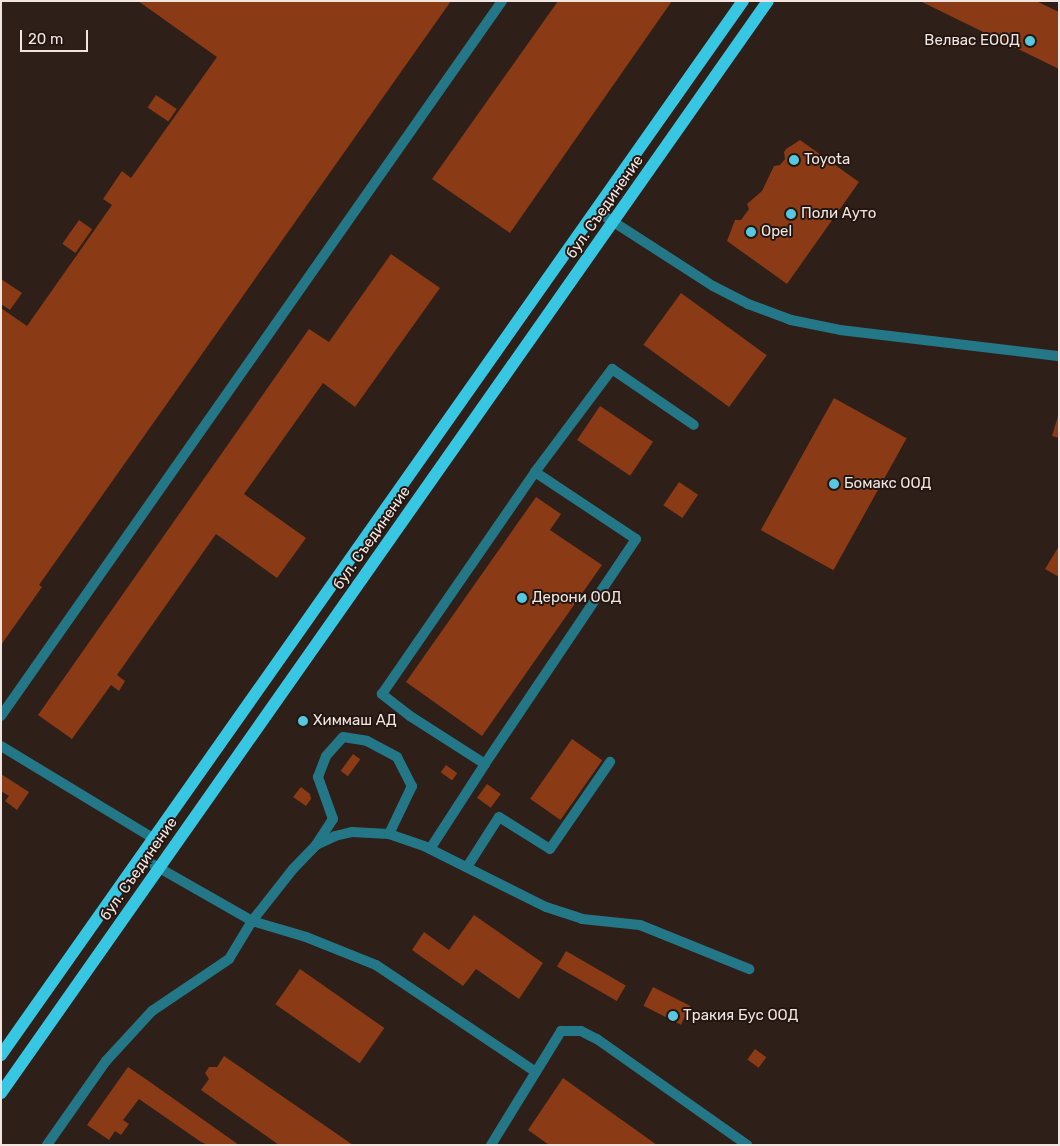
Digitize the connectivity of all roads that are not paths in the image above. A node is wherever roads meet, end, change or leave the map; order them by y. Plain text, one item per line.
1 (502, 1) edge
2 (743, 1) edge
3 (768, 1) edge
4 (595, 210) junction
5 (614, 222) junction
6 (1059, 356) edge
7 (694, 425) dead end
8 (535, 472) junction
9 (1, 716) edge
10 (1, 746) edge
11 (610, 762) dead end
12 (485, 764) junction
13 (389, 834) junction
14 (153, 838) junction
15 (316, 845) junction
16 (430, 849) junction
17 (140, 856) junction
18 (159, 868) junction
19 (467, 868) junction
20 (252, 921) junction
21 (750, 969) dead end
22 (1, 1055) edge
23 (536, 1072) junction
24 (1, 1093) edge
25 (48, 1145) edge
26 (491, 1145) edge
27 (747, 1145) edge

1 - 9 lane
2 - 4 main road, бул. Съединение
3 - 5 main road, бул. Съединение
4 - 5 lane
4 - 14 main road, бул. Съединение
5 - 6 lane
5 - 18 main road, бул. Съединение
7 - 8 lane
8 - 12 lane
8 - 12 lane
10 - 14 lane
11 - 19 lane
12 - 16 lane
13 - 15 lane
13 - 15 lane
13 - 16 lane
14 - 17 main road, бул. Съединение
15 - 20 lane
16 - 19 lane
17 - 18 lane
17 - 22 main road, бул. Съединение
18 - 20 lane
18 - 24 main road, бул. Съединение
19 - 21 lane
20 - 23 lane
20 - 25 lane
23 - 26 lane
23 - 27 lane

